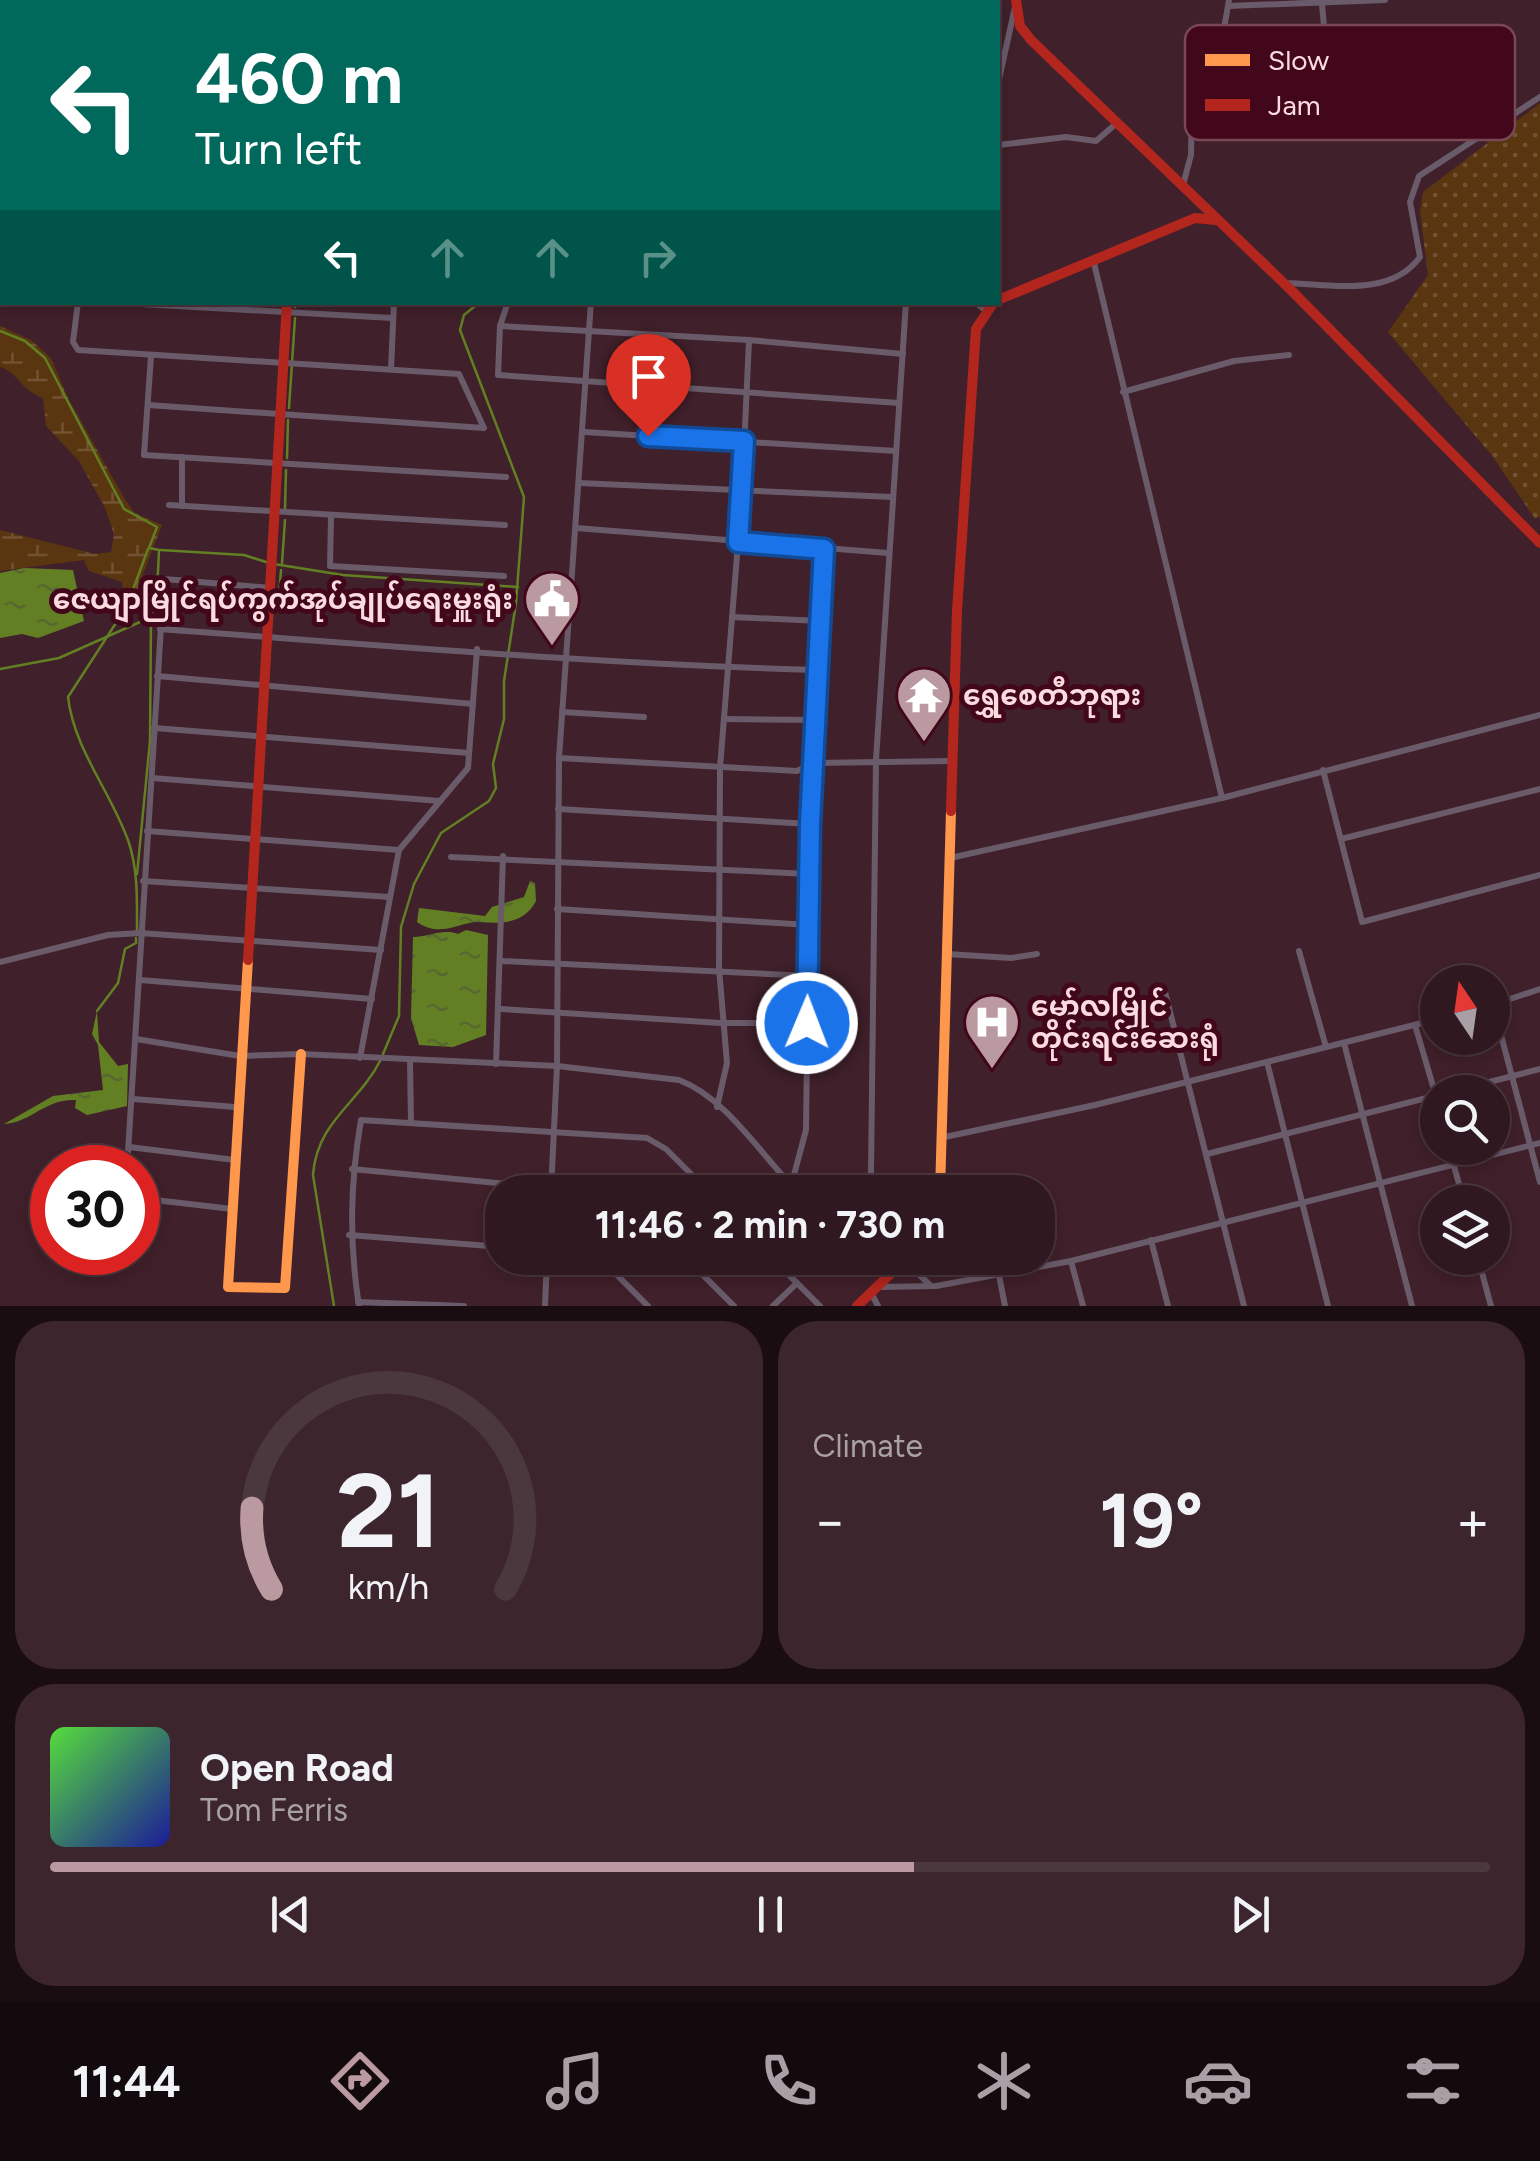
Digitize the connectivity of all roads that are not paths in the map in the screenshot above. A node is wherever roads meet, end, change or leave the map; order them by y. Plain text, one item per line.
1 (1386, 0) edge
2 (1016, 2) edge
3 (1229, 3) edge
4 (1322, 4) junction
5 (1324, 25) edge
6 (1000, 75) edge
7 (1540, 97) edge
8 (1515, 113) edge
9 (1118, 122) junction
10 (1191, 140) edge
11 (1475, 140) edge
12 (1000, 145) edge
13 (1183, 184) junction
14 (1218, 220) junction
15 (1093, 259) junction
16 (1283, 282) junction
17 (1000, 300) edge
18 (78, 305) edge
19 (214, 305) edge
20 (394, 305) edge
21 (507, 305) edge
22 (591, 305) edge
23 (906, 305) edge
24 (989, 305) edge
25 (287, 307) edge
26 (392, 318) junction
27 (500, 326) junction
28 (589, 331) junction
29 (749, 340) junction
30 (903, 354) junction
31 (1289, 355) dead end
32 (151, 356) junction
33 (286, 363) junction
34 (390, 368) junction
35 (586, 380) junction
36 (1123, 392) junction
37 (745, 393) junction
38 (899, 403) junction
39 (148, 405) junction
40 (282, 414) junction
41 (584, 432) junction
42 (744, 441) junction
43 (896, 451) junction
44 (182, 457) junction
45 (278, 464) junction
46 (506, 477) dead end
47 (579, 482) junction
48 (742, 493) junction
49 (892, 497) junction
50 (168, 506) dead end
51 (182, 506) junction
52 (276, 513) junction
53 (331, 518) junction
54 (505, 525) dead end
55 (576, 528) junction
56 (738, 542) junction
57 (1540, 543) edge
58 (824, 549) junction
59 (888, 553) junction
60 (504, 576) dead end
61 (271, 588) junction
62 (732, 617) junction
63 (820, 621) junction
64 (160, 630) junction
65 (268, 637) junction
66 (476, 649) junction
67 (565, 660) junction
68 (728, 667) junction
69 (818, 670) junction
70 (157, 676) junction
71 (265, 686) junction
72 (473, 704) junction
73 (562, 712) junction
74 (1540, 715) edge
75 (644, 717) dead end
76 (724, 719) junction
77 (816, 720) junction
78 (154, 728) junction
79 (261, 736) junction
80 (469, 753) junction
81 (559, 758) junction
82 (876, 760) junction
83 (952, 762) junction
84 (813, 763) junction
85 (720, 768) junction
86 (1323, 770) junction
87 (152, 778) junction
88 (258, 787) junction
89 (1540, 789) edge
90 (1222, 798) junction
91 (440, 801) junction
92 (558, 810) junction
93 (720, 820) junction
94 (810, 824) junction
95 (147, 831) junction
96 (254, 839) junction
97 (1341, 839) junction
98 (399, 850) junction
99 (503, 856) junction
100 (451, 857) dead end
101 (950, 858) junction
102 (558, 859) junction
103 (720, 870) junction
104 (809, 874) junction
105 (1540, 875) edge
106 (143, 882) junction
107 (250, 888) junction
108 (390, 897) junction
109 (557, 909) junction
110 (720, 921) junction
111 (808, 924) junction
112 (140, 933) junction
113 (247, 941) junction
114 (380, 950) junction
115 (1300, 952) dead end
116 (946, 954) junction
117 (1037, 954) dead end
118 (558, 960) junction
119 (501, 961) junction
120 (0, 962) edge
121 (719, 968) junction
122 (808, 976) junction
123 (140, 980) junction
124 (244, 987) junction
125 (1540, 989) edge
126 (1165, 992) dead end
127 (372, 999) junction
128 (1510, 999) edge
129 (501, 1009) junction
130 (556, 1011) junction
131 (721, 1023) junction
132 (807, 1023) junction
133 (1420, 1024) edge
134 (1415, 1025) junction
135 (136, 1039) junction
136 (1344, 1042) junction
137 (1326, 1047) junction
138 (301, 1054) junction
139 (1507, 1055) edge
140 (240, 1056) junction
141 (360, 1058) junction
142 (410, 1060) junction
143 (1267, 1062) junction
144 (496, 1064) junction
145 (557, 1066) junction
146 (1540, 1069) edge
147 (1430, 1075) edge
148 (1513, 1076) junction
149 (1510, 1077) edge
150 (1188, 1079) junction
151 (1420, 1097) edge
152 (133, 1099) junction
153 (236, 1107) junction
154 (717, 1107) junction
155 (1360, 1112) junction
156 (411, 1123) junction
157 (553, 1132) junction
158 (1283, 1133) junction
159 (945, 1137) junction
160 (1536, 1144) edge
161 (129, 1145) edge
162 (1510, 1150) edge
163 (160, 1151) edge
164 (1206, 1154) junction
165 (235, 1160) junction
166 (1450, 1165) edge
167 (352, 1170) junction
168 (552, 1175) edge
169 (692, 1175) edge
170 (781, 1175) edge
171 (795, 1175) edge
172 (871, 1175) edge
173 (942, 1175) edge
174 (1540, 1182) edge
175 (485, 1184) edge
176 (1380, 1184) junction
177 (160, 1201) edge
178 (1302, 1204) junction
179 (232, 1210) junction
180 (1222, 1223) junction
181 (349, 1235) junction
182 (1151, 1240) junction
183 (485, 1246) edge
184 (1071, 1261) junction
185 (1055, 1264) edge
186 (546, 1275) edge
187 (617, 1275) edge
188 (703, 1275) edge
189 (788, 1275) edge
190 (873, 1275) edge
191 (890, 1275) edge
192 (921, 1275) edge
193 (1000, 1275) joint
194 (1482, 1275) edge
195 (797, 1284) junction
196 (879, 1286) junction
197 (931, 1286) junction
198 (358, 1304) edge
199 (464, 1306) edge
200 (545, 1306) edge
201 (648, 1306) edge
202 (734, 1306) edge
203 (773, 1306) edge
204 (820, 1306) edge
205 (857, 1306) edge
206 (878, 1306) edge
207 (1005, 1306) edge
208 (1083, 1306) edge
209 (1168, 1306) edge
210 (1244, 1306) edge
211 (1328, 1306) edge
212 (1412, 1306) edge
213 (1490, 1306) edge

1 - 4 street
2 - 6 street
2 - 9 main road
3 - 4 street
4 - 5 street
7 - 8 street
9 - 12 street
9 - 13 main road
10 - 13 street
11 - 16 street
13 - 14 main road
14 - 15 main road
14 - 16 main road
15 - 17 main road
15 - 36 street
16 - 57 main road
18 - 32 street
19 - 25 street
20 - 26 street
21 - 27 street
22 - 28 street
23 - 30 street
24 - 83 main road
25 - 26 street
25 - 33 main road
26 - 34 street
27 - 28 street
27 - 35 street
28 - 29 street
28 - 35 street
29 - 30 street
29 - 37 street
30 - 38 street
31 - 36 street
32 - 33 street
32 - 39 street
33 - 34 street
33 - 40 main road
34 - 40 street
35 - 37 street
35 - 41 street
36 - 90 street
37 - 38 street
37 - 42 street
38 - 43 street
39 - 40 street
39 - 44 street
40 - 45 main road
41 - 42 street
41 - 47 street
42 - 43 street
42 - 48 street
43 - 49 street
44 - 45 street
44 - 51 street
45 - 46 street
45 - 52 main road
47 - 48 street
47 - 55 street
48 - 49 street
48 - 56 street
49 - 59 street
50 - 51 street
51 - 52 street
52 - 53 street
52 - 61 main road
53 - 54 street
53 - 60 street
55 - 56 street
55 - 67 street
56 - 58 street
56 - 62 street
58 - 59 street
58 - 63 street
59 - 82 street
61 - 64 street
61 - 65 main road
62 - 63 street
62 - 68 street
63 - 69 street
64 - 65 street
64 - 70 street
65 - 66 street
65 - 71 main road
66 - 67 street
66 - 72 street
67 - 68 street
67 - 73 street
68 - 69 street
68 - 76 street
69 - 77 street
70 - 71 street
70 - 78 street
71 - 72 street
71 - 79 main road
72 - 80 street
73 - 75 street
73 - 81 street
74 - 86 street
76 - 77 street
76 - 85 street
77 - 84 street
78 - 79 street
78 - 87 street
79 - 80 street
79 - 88 main road
80 - 91 street
81 - 85 street
81 - 92 street
82 - 83 street
82 - 84 street
82 - 172 street
83 - 101 main road
84 - 85 street
84 - 94 street
85 - 93 street
86 - 90 street
86 - 97 street
87 - 88 street
87 - 95 street
88 - 91 street
88 - 96 main road
89 - 97 street
90 - 101 street
91 - 98 street
92 - 93 street
92 - 102 street
93 - 94 street
93 - 103 street
94 - 104 street
95 - 96 street
95 - 106 street
96 - 98 street
96 - 107 main road
97 - 105 street
98 - 108 street
99 - 100 street
99 - 102 street
99 - 119 street
101 - 116 main road
102 - 103 street
102 - 109 street
103 - 104 street
103 - 110 street
104 - 111 street
106 - 107 street
106 - 112 street
107 - 108 street
107 - 113 main road
108 - 114 street
109 - 110 street
109 - 118 street
110 - 111 street
110 - 121 street
111 - 122 street
112 - 113 street
112 - 120 street
112 - 123 street
113 - 114 street
113 - 124 main road
114 - 127 street
115 - 137 street
116 - 117 street
116 - 159 main road
118 - 119 street
118 - 121 street
118 - 130 street
119 - 129 street
121 - 122 street
121 - 131 street
122 - 132 street
123 - 124 street
123 - 135 street
124 - 127 street
124 - 140 main road
125 - 128 street
126 - 150 street
127 - 141 street
129 - 130 street
129 - 144 street
130 - 131 street
130 - 145 street
131 - 132 street
131 - 154 street
132 - 171 street
133 - 134 street
134 - 136 street
134 - 147 street
135 - 140 street
135 - 152 street
136 - 137 street
136 - 155 street
137 - 143 street
138 - 140 street
138 - 141 street
138 - 179 main road
139 - 148 street
140 - 153 main road
141 - 142 street
142 - 144 street
142 - 156 street
143 - 150 street
143 - 158 street
144 - 145 street
145 - 154 street
145 - 157 street
146 - 148 street
148 - 149 street
148 - 160 street
150 - 159 street
150 - 164 street
151 - 155 street
152 - 153 street
152 - 161 street
153 - 165 main road
154 - 170 street
155 - 158 street
155 - 176 street
156 - 157 street
156 - 167 street
157 - 168 street
157 - 169 street
158 - 164 street
158 - 178 street
159 - 173 main road
160 - 162 street
160 - 174 street
163 - 165 street
164 - 180 street
165 - 179 main road
166 - 176 street
167 - 175 street
167 - 181 street
176 - 178 street
176 - 212 street
177 - 179 street
178 - 180 street
178 - 211 street
180 - 182 street
180 - 210 street
181 - 183 street
181 - 198 street
182 - 184 street
182 - 209 street
184 - 185 street
184 - 208 street
186 - 200 street
187 - 201 street
188 - 202 street
189 - 195 street
190 - 196 street
191 - 196 main road
192 - 197 street
193 - 197 street
193 - 207 street
194 - 213 street
195 - 203 street
195 - 204 street
196 - 197 street
196 - 205 main road
196 - 206 street
198 - 199 street

